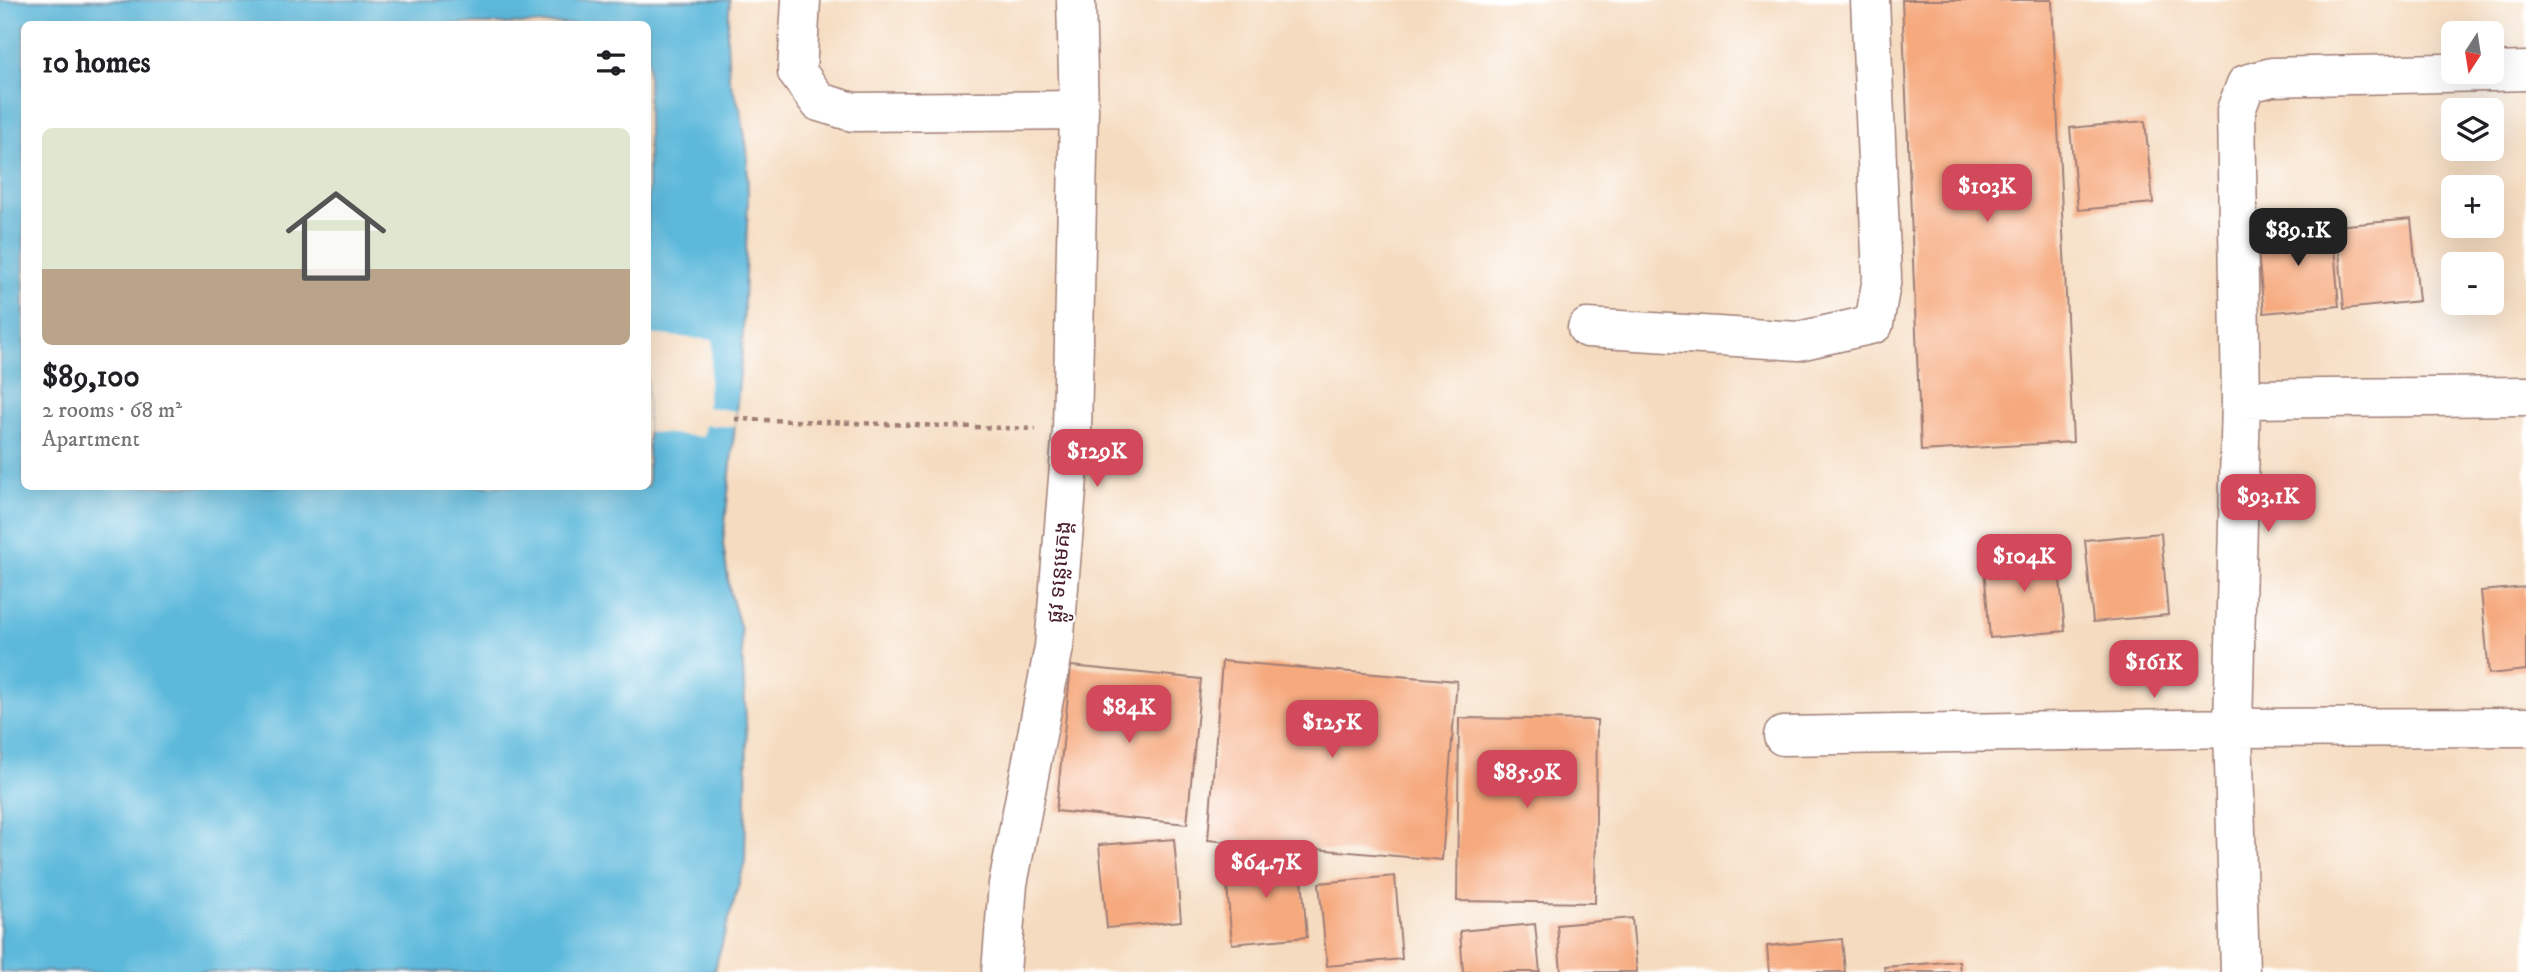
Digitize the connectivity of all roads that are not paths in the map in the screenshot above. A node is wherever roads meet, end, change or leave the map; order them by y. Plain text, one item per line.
1 (801, 0) edge
2 (1076, 0) edge
3 (1870, 0) edge
4 (2526, 71) edge
5 (2504, 72) edge
6 (2441, 73) edge
7 (1079, 110) junction
8 (1587, 328) dead end
9 (2526, 396) edge
10 (2241, 399) junction
11 (2526, 727) edge
12 (2233, 729) junction
13 (1783, 736) dead end
14 (1000, 972) edge
15 (2240, 972) edge

1 - 7 street
2 - 7 street, ផ្លូវ ទន្លេមេគង្គ
3 - 8 street
4 - 5 street
6 - 10 street
7 - 14 street, ផ្លូវ ទន្លេមេគង្គ
9 - 10 street
10 - 12 street
11 - 12 street
12 - 13 street
12 - 15 street

